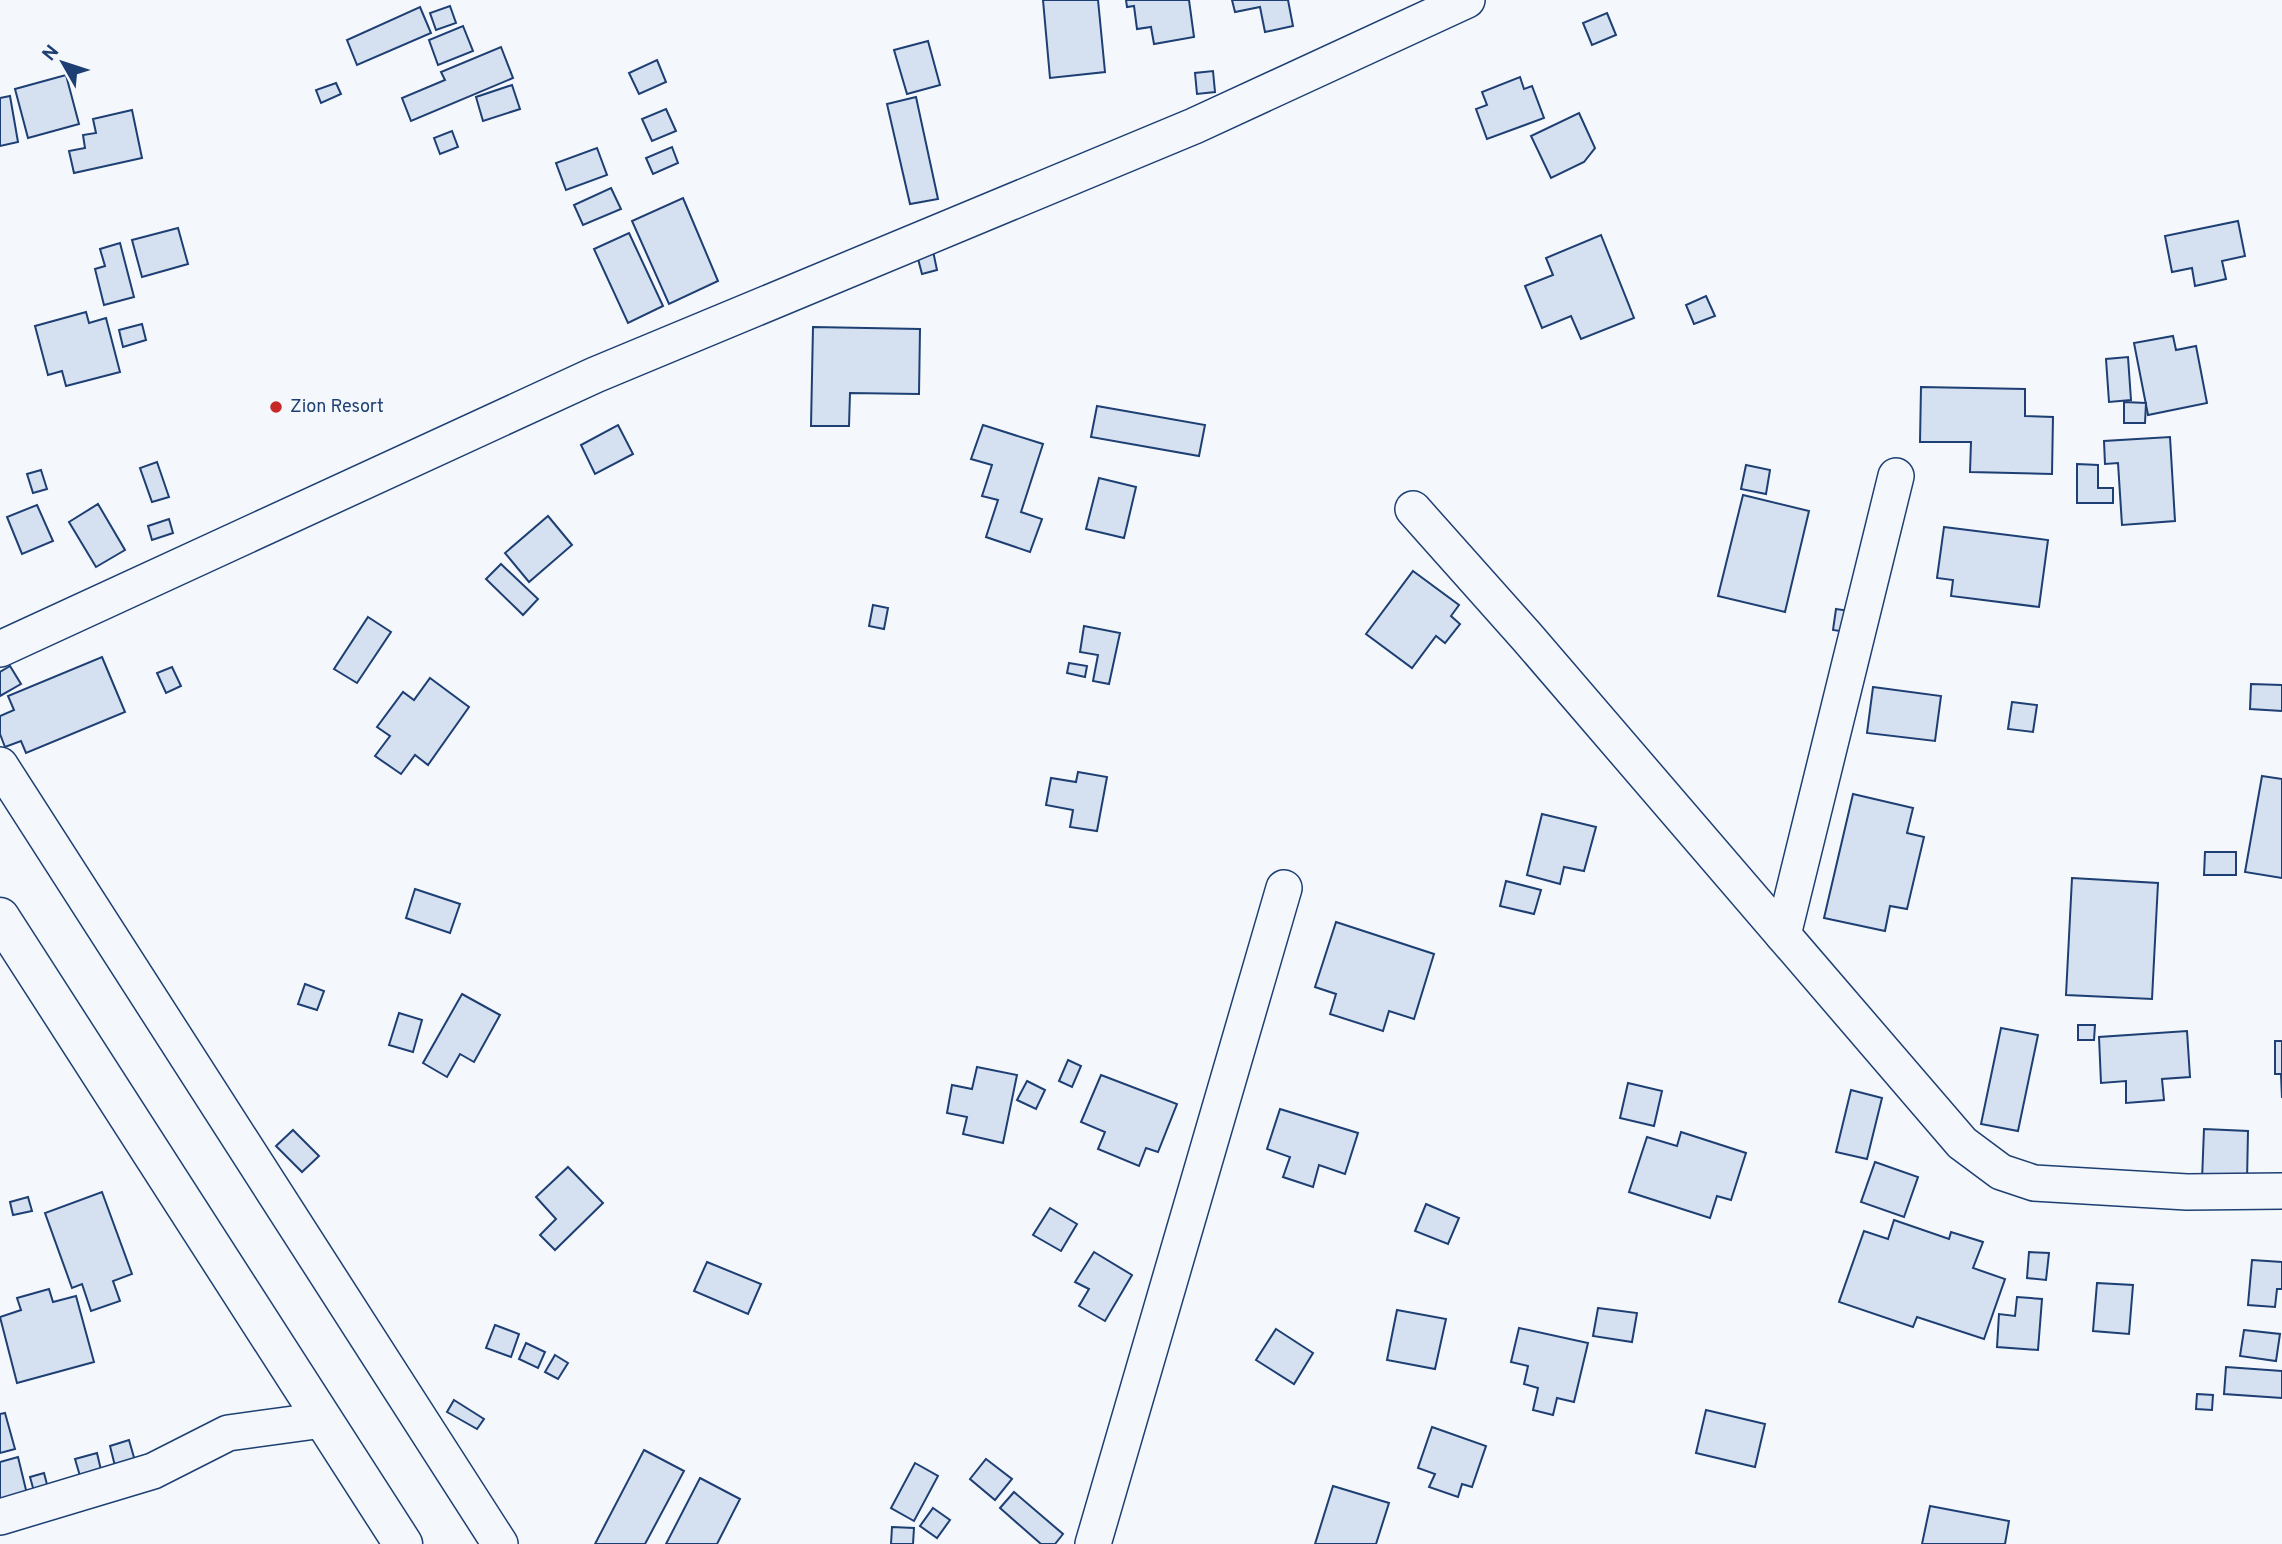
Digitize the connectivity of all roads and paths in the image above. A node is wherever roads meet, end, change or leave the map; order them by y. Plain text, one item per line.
1 (1467, 0) edge
2 (1896, 476) dead end
3 (1413, 509) dead end
4 (0, 649) edge
5 (0, 765) edge
6 (1284, 888) dead end
7 (0, 917) edge
8 (1783, 935) junction
9 (2282, 1191) edge
10 (323, 1420) junction
11 (0, 1517) edge
12 (403, 1544) edge
13 (500, 1544) edge
14 (1093, 1544) edge

1 - 4 street
2 - 8 street
3 - 8 street
5 - 13 street
6 - 14 street
7 - 10 street
8 - 9 street
10 - 11 street
10 - 12 street

